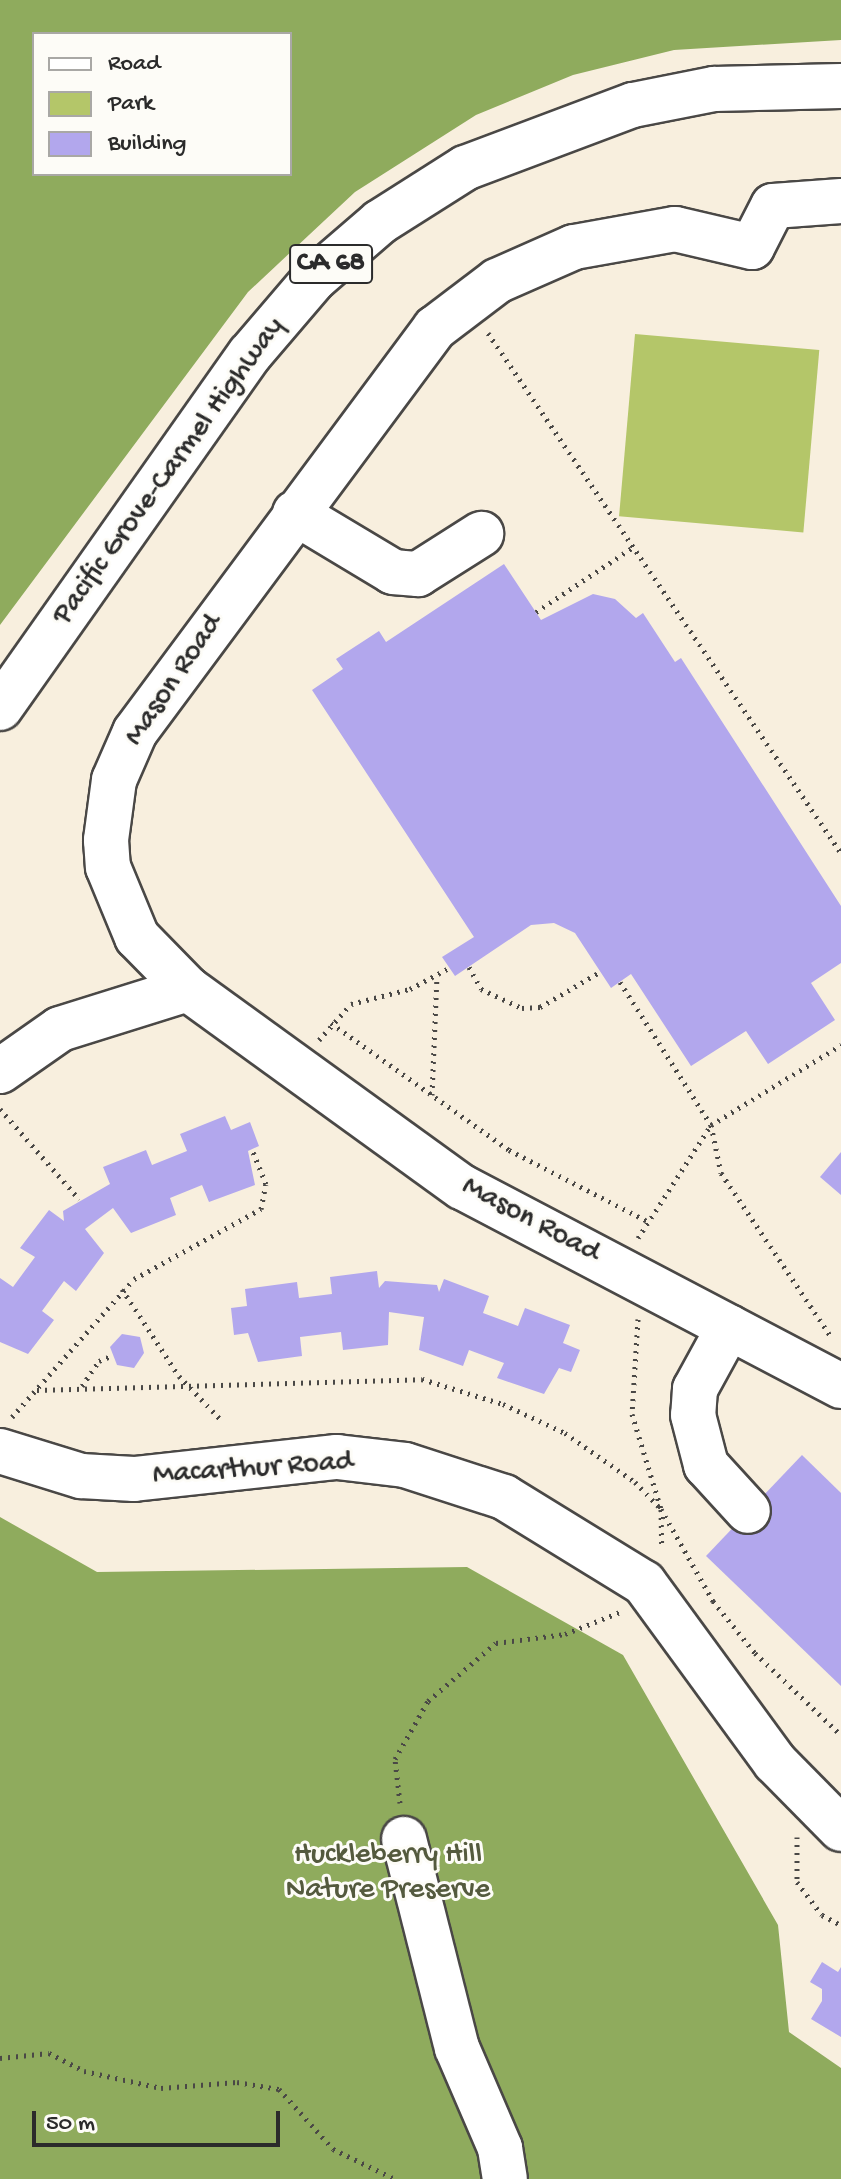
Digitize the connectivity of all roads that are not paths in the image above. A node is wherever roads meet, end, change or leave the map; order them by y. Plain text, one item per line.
1 (841, 86) edge
2 (841, 201) edge
3 (295, 513) junction
4 (481, 534) dead end
5 (0, 708) edge
6 (188, 989) junction
7 (0, 1071) edge
8 (729, 1327) junction
9 (841, 1386) edge
10 (4, 1437) edge
11 (748, 1511) dead end
12 (820, 1828) edge
13 (404, 1839) road end
14 (505, 2179) edge

1 - 5 street, Pacific Grove-Carmel Highway / CA 68
2 - 3 street, Mason Road
3 - 4 street
3 - 6 street, Mason Road
6 - 7 street
6 - 8 street, Mason Road
8 - 9 street, Mason Road
8 - 11 street
10 - 12 street, Macarthur Road
13 - 14 street

